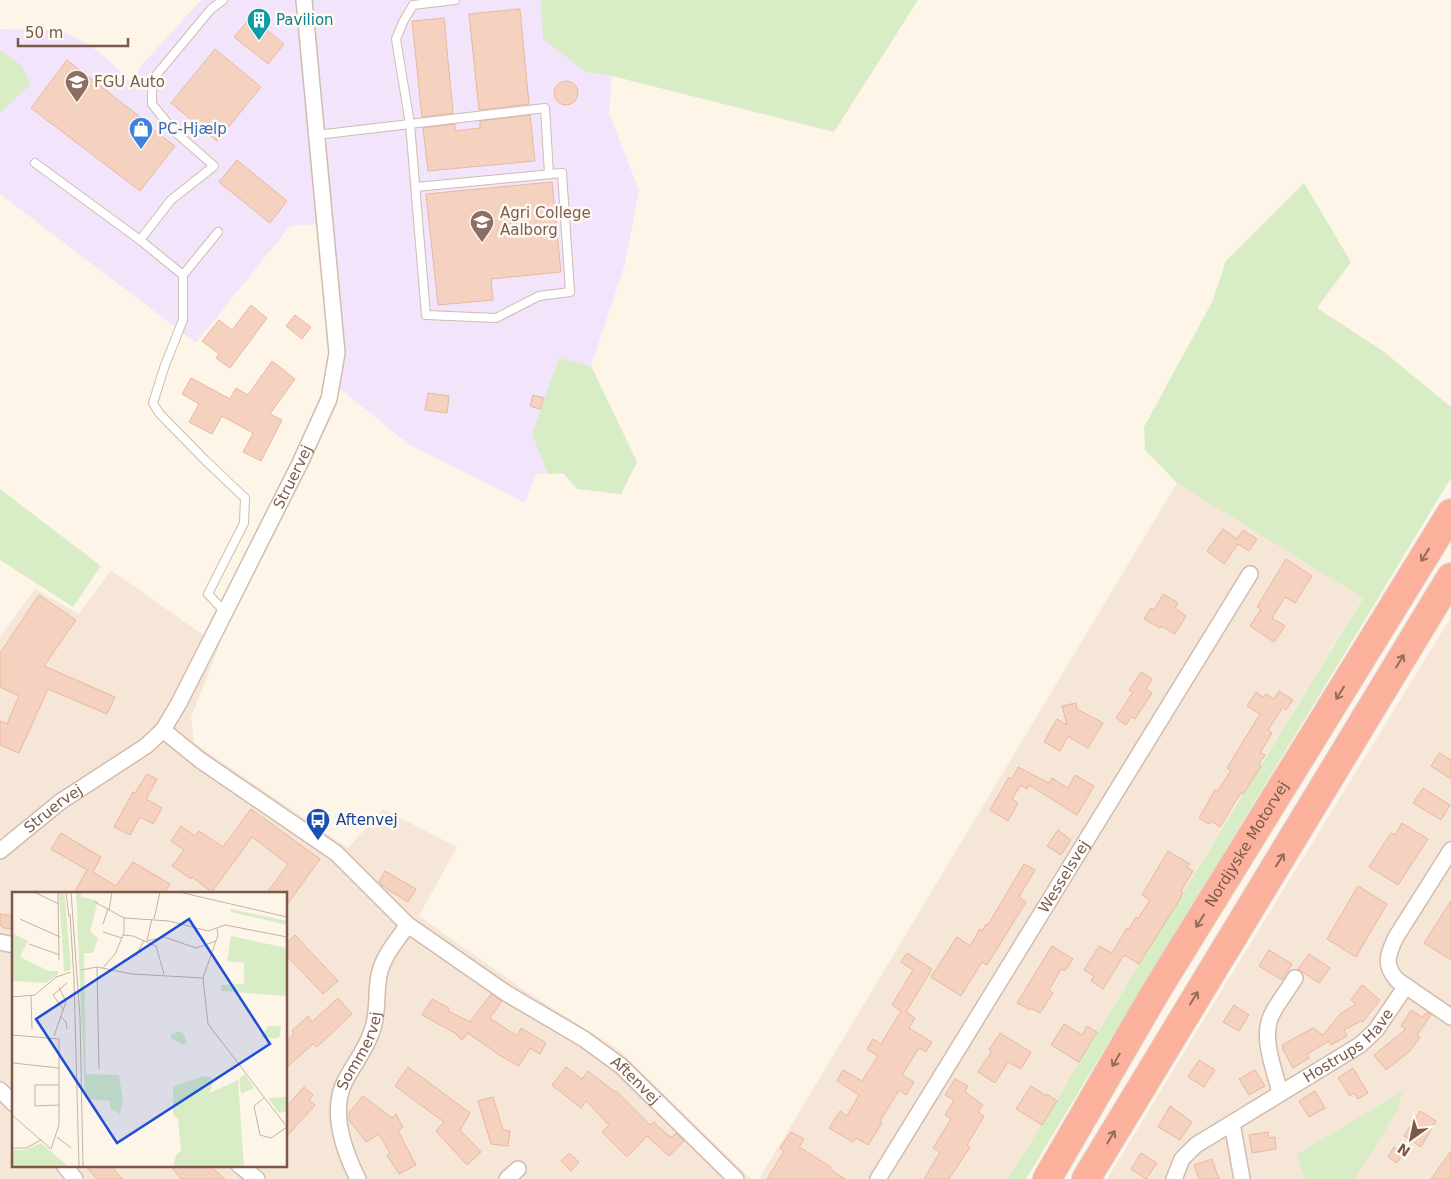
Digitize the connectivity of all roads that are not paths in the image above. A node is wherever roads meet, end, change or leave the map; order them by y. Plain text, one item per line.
1 (223, 0) edge
2 (304, 0) edge
3 (455, 0) edge
4 (410, 124) junction
5 (317, 135) junction
6 (35, 163) dead end
7 (549, 174) junction
8 (416, 187) junction
9 (218, 232) dead end
10 (140, 240) junction
11 (183, 275) junction
12 (1451, 513) edge
13 (1250, 574) dead end
14 (1451, 577) edge
15 (225, 612) junction
16 (163, 730) junction
17 (1451, 850) edge
18 (0, 851) edge
19 (408, 926) junction
20 (1295, 978) dead end
21 (1406, 986) junction
22 (1451, 1017) edge
23 (0, 1090) edge
24 (1280, 1093) junction
25 (12, 1102) edge
26 (1232, 1123) junction
27 (65, 1166) edge
28 (239, 1166) edge
29 (518, 1168) dead end
30 (75, 1179) edge
31 (257, 1179) edge
32 (358, 1179) edge
33 (506, 1179) edge
34 (736, 1179) edge
35 (878, 1179) edge
36 (1047, 1179) edge
37 (1086, 1179) edge
38 (1174, 1179) edge
39 (1242, 1179) edge

1 - 10 lane
2 - 5 street, Struervej
3 - 4 lane
4 - 5 lane
4 - 7 lane
4 - 8 lane
5 - 15 street, Struervej
6 - 10 lane
7 - 8 lane
7 - 8 lane
9 - 11 lane
10 - 11 lane
11 - 15 lane
12 -> 36 highway, Nordjyske Motorvej
13 - 35 street, Wesselsvej
37 -> 14 highway
15 - 16 street, Struervej
16 - 18 street, Struervej
16 - 19 street, Aftenvej
17 - 21 street
19 - 32 street, Sommervej
19 - 34 street, Aftenvej
20 - 24 street, Hostrups Have
21 - 22 street
21 - 24 street, Hostrups Have
23 - 25 street
24 - 26 street, Hostrups Have
26 - 38 street, Hostrups Have
26 - 39 street
27 - 30 street
28 - 31 street
29 - 33 street

